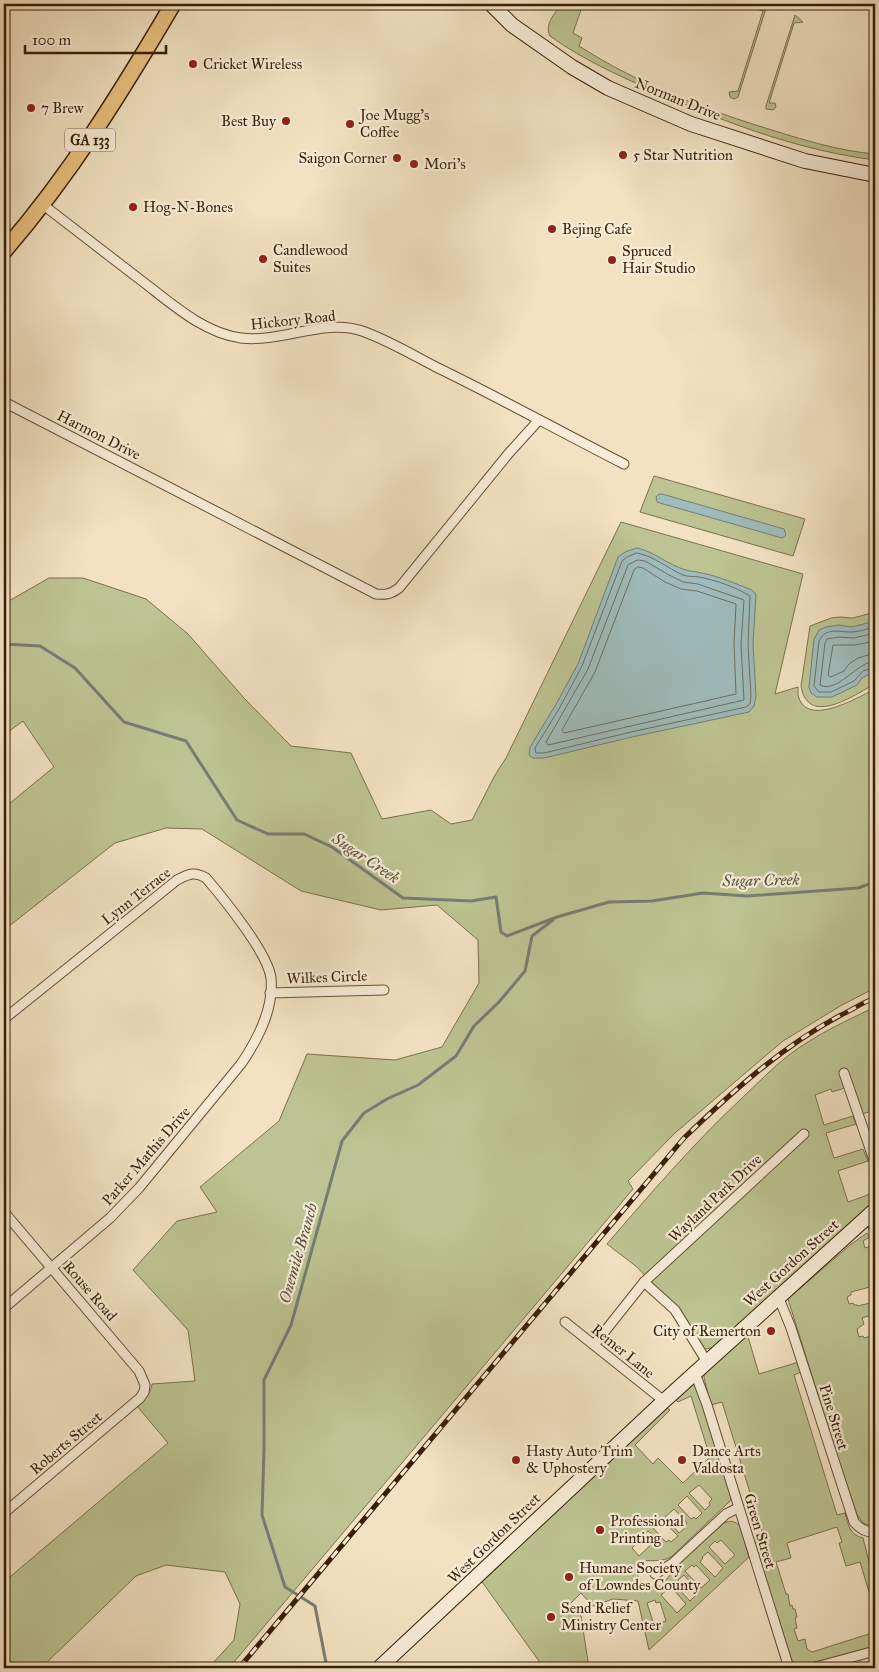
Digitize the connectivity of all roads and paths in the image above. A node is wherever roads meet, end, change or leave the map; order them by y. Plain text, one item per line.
1 (173, 4) edge
2 (491, 4) edge
3 (875, 176) edge
4 (42, 204) junction
5 (4, 251) edge
6 (4, 402) edge
7 (538, 421) junction
8 (624, 464) dead end
9 (384, 990) dead end
10 (270, 993) junction
11 (4, 1019) edge
12 (844, 1073) dead end
13 (804, 1134) dead end
14 (875, 1163) edge
15 (4, 1212) edge
16 (873, 1212) edge
17 (875, 1233) edge
18 (52, 1268) junction
19 (644, 1282) junction
20 (778, 1296) junction
21 (4, 1308) edge
22 (565, 1322) dead end
23 (594, 1345) junction
24 (706, 1362) junction
25 (694, 1373) junction
26 (144, 1392) joint
27 (664, 1401) junction
28 (738, 1508) junction
29 (4, 1513) edge
30 (875, 1532) edge
31 (655, 1574) dead end
32 (875, 1651) edge
33 (379, 1668) edge
34 (789, 1668) edge
35 (812, 1668) edge

1 - 4 main road, GA 133
2 - 3 street, Norman Drive
4 - 5 main road, GA 133
4 - 7 street, Hickory Road
6 - 7 street, Harmon Drive
7 - 8 street, Hickory Road
9 - 10 street, Wilkes Circle
10 - 11 street, Lynn Terrace
10 - 18 street, Parker Mathis Drive
12 - 14 street
13 - 19 street, Wayland Park Drive
15 - 18 street, Rouse Road
16 - 17 street
16 - 20 street, West Gordon Street
18 - 21 street, Parker Mathis Drive
18 - 26 street, Rouse Road
19 - 23 street, Wayland Park Drive
19 - 24 street
20 - 24 street, West Gordon Street
20 - 30 street, Pine Street
22 - 23 street, Remer Lane
23 - 27 street, Remer Lane
24 - 25 street, West Gordon Street
25 - 27 street, West Gordon Street
25 - 28 street, Green Street
26 - 29 street, Roberts Street
27 - 33 street, West Gordon Street
28 - 31 street
28 - 34 street, Green Street
32 - 35 street

